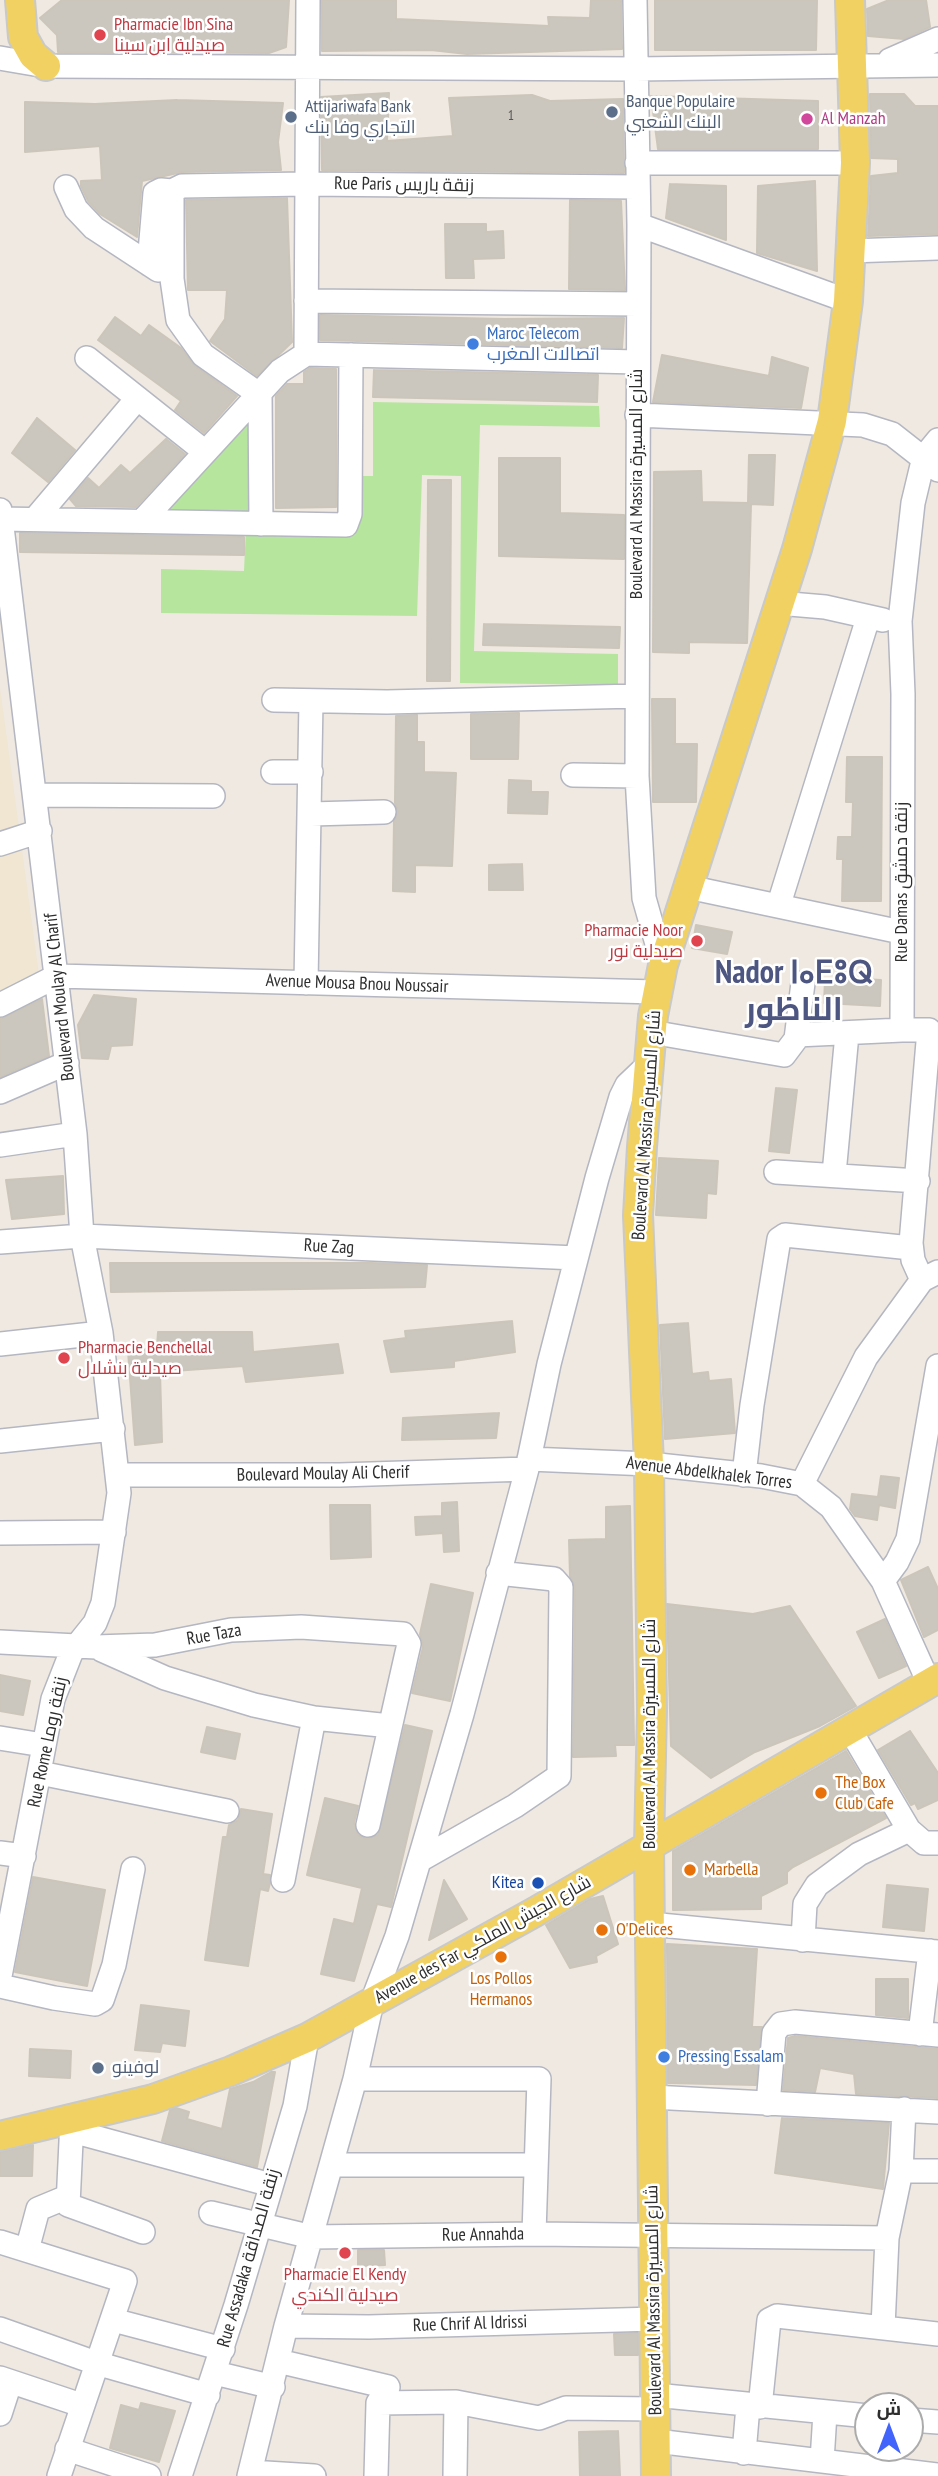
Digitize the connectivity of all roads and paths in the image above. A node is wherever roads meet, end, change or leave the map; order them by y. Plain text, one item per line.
1 (14, 0) edge
2 (20, 0) edge
3 (308, 0) edge
4 (635, 0) edge
5 (850, 0) edge
6 (0, 11) edge
7 (938, 39) edge
8 (0, 58) edge
9 (35, 64) junction
10 (868, 64) junction
11 (938, 65) edge
12 (307, 67) junction
13 (636, 69) junction
14 (0, 72) edge
15 (637, 163) junction
16 (855, 163) junction
17 (305, 184) junction
18 (66, 187) dead end
19 (637, 187) junction
20 (172, 191) junction
21 (639, 225) junction
22 (938, 248) edge
23 (850, 251) junction
24 (149, 264) junction
25 (172, 279) junction
26 (306, 301) junction
27 (848, 301) junction
28 (638, 304) junction
29 (306, 354) junction
30 (351, 355) junction
31 (87, 358) dead end
32 (637, 362) junction
33 (260, 396) junction
34 (136, 400) junction
35 (637, 415) junction
36 (832, 421) junction
37 (204, 452) junction
38 (933, 456) edge
39 (0, 516) edge
40 (35, 519) junction
41 (143, 520) junction
42 (261, 524) junction
43 (778, 603) junction
44 (867, 618) junction
45 (900, 621) junction
46 (8, 627) edge
47 (637, 696) junction
48 (274, 700) dead end
49 (311, 701) junction
50 (273, 772) dead end
51 (311, 772) junction
52 (573, 775) dead end
53 (637, 776) junction
54 (36, 795) junction
55 (213, 796) dead end
56 (384, 813) dead end
57 (311, 814) junction
58 (40, 831) junction
59 (0, 844) edge
60 (688, 887) junction
61 (779, 904) junction
62 (901, 932) junction
63 (57, 976) junction
64 (659, 979) junction
65 (306, 983) junction
66 (803, 983) dead end
67 (0, 1005) edge
68 (902, 1030) junction
69 (934, 1030) edge
70 (651, 1032) junction
71 (847, 1034) junction
72 (797, 1035) junction
73 (67, 1063) junction
74 (649, 1065) junction
75 (0, 1093) edge
76 (75, 1134) junction
77 (0, 1145) edge
78 (776, 1172) dead end
79 (834, 1174) junction
80 (918, 1181) junction
81 (82, 1236) junction
82 (0, 1242) edge
83 (911, 1248) junction
84 (576, 1258) junction
85 (930, 1276) edge
86 (102, 1333) junction
87 (0, 1344) edge
88 (938, 1366) edge
89 (113, 1429) junction
90 (0, 1441) edge
91 (528, 1464) junction
92 (649, 1464) junction
93 (118, 1475) junction
94 (744, 1475) junction
95 (802, 1484) junction
96 (927, 1497) edge
97 (114, 1532) junction
98 (0, 1533) edge
99 (498, 1573) junction
100 (883, 1581) junction
101 (0, 1642) edge
102 (87, 1645) junction
103 (933, 1680) edge
104 (314, 1718) junction
105 (390, 1726) junction
106 (849, 1728) junction
107 (0, 1738) edge
108 (43, 1745) junction
109 (40, 1773) junction
110 (227, 1811) dead end
111 (368, 1825) dead end
112 (909, 1830) junction
113 (938, 1843) edge
114 (649, 1845) junction
115 (0, 1853) edge
116 (24, 1856) junction
117 (420, 1860) junction
118 (133, 1869) dead end
119 (283, 1880) dead end
120 (650, 1924) junction
121 (803, 1940) junction
122 (3, 1941) edge
123 (934, 1951) edge
124 (0, 1976) edge
125 (0, 1986) edge
126 (372, 2002) junction
127 (929, 2035) edge
128 (307, 2038) junction
129 (355, 2079) junction
130 (652, 2097) junction
131 (768, 2104) junction
132 (904, 2109) junction
133 (938, 2112) edge
134 (72, 2125) junction
135 (0, 2136) edge
136 (332, 2165) junction
137 (535, 2165) junction
138 (901, 2171) junction
139 (938, 2171) edge
140 (271, 2185) junction
141 (67, 2197) junction
142 (211, 2213) dead end
143 (260, 2225) junction
144 (143, 2232) dead end
145 (534, 2234) junction
146 (653, 2234) junction
147 (312, 2237) junction
148 (887, 2238) junction
149 (0, 2242) edge
150 (27, 2250) junction
151 (655, 2319) junction
152 (113, 2320) junction
153 (286, 2326) junction
154 (883, 2327) junction
155 (0, 2329) edge
156 (938, 2334) edge
157 (223, 2348) junction
158 (278, 2361) junction
159 (96, 2363) junction
160 (5, 2381) edge
161 (212, 2384) junction
162 (273, 2387) junction
163 (379, 2393) junction
164 (456, 2402) junction
165 (655, 2402) junction
166 (81, 2405) junction
167 (754, 2406) junction
168 (825, 2413) junction
169 (0, 2414) edge
170 (854, 2415) edge
171 (656, 2441) junction
172 (67, 2449) junction
173 (744, 2452) junction
174 (821, 2461) junction
175 (858, 2471) edge
176 (250, 2474) edge
177 (938, 2475) edge
178 (59, 2476) edge
179 (149, 2476) edge
180 (180, 2476) edge
181 (314, 2476) edge
182 (376, 2476) edge
183 (455, 2476) edge
184 (656, 2476) edge

1 - 6 main road
2 - 9 main road
3 - 12 street
4 - 13 street, Boulevard Al Massira شارع المسيرة
5 - 10 main road
7 - 10 street
8 - 9 street
9 - 12 street
9 - 14 street
10 - 11 street
10 - 13 street
10 - 16 main road
12 - 13 street
12 - 17 street
13 - 15 street, Boulevard Al Massira شارع المسيرة
15 - 16 street
15 - 19 street, Boulevard Al Massira شارع المسيرة
16 - 23 main road
17 - 19 street, Rue Paris زنقة باريس
17 - 20 street, Rue Paris زنقة باريس
17 - 26 street
18 - 24 street
19 - 21 street, Boulevard Al Massira شارع المسيرة
20 - 24 street
20 - 25 street
21 - 27 street
21 - 28 street, Boulevard Al Massira شارع المسيرة
22 - 23 street
23 - 27 main road
24 - 25 street
25 - 33 street
26 - 28 street
26 - 29 street
27 - 36 main road
28 - 32 street, Boulevard Al Massira شارع المسيرة
29 - 30 street
29 - 33 street
30 - 32 street
30 - 42 street
31 - 34 street
32 - 35 street, Boulevard Al Massira شارع المسيرة
33 - 37 street
33 - 42 street
34 - 37 street
34 - 40 street
35 - 36 street
35 - 47 street, Boulevard Al Massira شارع المسيرة
36 - 38 street
36 - 43 main road
37 - 41 street
38 - 45 street, Rue Damas زنقة دمشق
39 - 40 street
39 - 46 street, Boulevard Moulay Al Charif
40 - 41 street
41 - 42 street
43 - 44 street
43 - 60 main road
44 - 45 street
44 - 61 street
45 - 62 street, Rue Damas زنقة دمشق
46 - 54 street, Boulevard Moulay Al Charif
47 - 49 street
47 - 53 street, Boulevard Al Massira شارع المسيرة
48 - 49 street
49 - 51 street
50 - 51 street
51 - 57 street
52 - 53 street
53 - 64 street, Boulevard Al Massira شارع المسيرة
54 - 55 street
54 - 58 street, Boulevard Moulay Al Charif
56 - 57 street
57 - 65 street
58 - 59 street
58 - 63 street, Boulevard Moulay Al Charif
60 - 61 street
60 - 64 main road
61 - 62 street
62 - 68 street, Rue Damas زنقة دمشق
63 - 65 street, Avenue Mousa Bnou Noussair
63 - 67 street
63 - 73 street, Boulevard Moulay Al Charif
64 - 65 street, Avenue Mousa Bnou Noussair
64 - 70 main road, Boulevard Al Massira شارع المسيرة
66 - 72 street
68 - 69 street
68 - 71 street
69 - 80 street
70 - 72 street
70 - 74 main road, Boulevard Al Massira شارع المسيرة
71 - 72 street
71 - 79 street
73 - 75 street
73 - 76 street, Boulevard Moulay Al Charif
74 - 84 street
74 - 92 main road, Boulevard Al Massira شارع المسيرة
76 - 77 street
76 - 81 street, Boulevard Moulay Al Charif
78 - 79 street
79 - 80 street
80 - 83 street
81 - 82 street, Rue Zag
81 - 84 street, Rue Zag
81 - 86 street, Boulevard Moulay Al Charif
83 - 85 street
83 - 94 street
84 - 91 street
85 - 95 street, Avenue Abdelkhalek Torres
86 - 87 street
86 - 89 street, Boulevard Moulay Al Charif
88 - 96 street
89 - 90 street
89 - 93 street, Boulevard Moulay Al Charif
91 - 92 street, Avenue Abdelkhalek Torres
91 - 93 street, Boulevard Moulay Ali Cherif
91 - 99 street
92 - 94 street, Avenue Abdelkhalek Torres
92 - 114 main road, Boulevard Al Massira شارع المسيرة
93 - 97 street, Rue Rome زنقة روما
94 - 95 street, Avenue Abdelkhalek Torres
95 - 100 street
96 - 100 street
97 - 98 street
97 - 102 street, Rue Rome زنقة روما
99 - 117 street
99 - 117 street
100 - 103 street
101 - 102 street, Rue Taza
102 - 104 street
102 - 105 street, Rue Taza
102 - 108 street, Rue Rome زنقة روما
103 - 106 main road, Avenue des Far شارع الجيش الملكي
104 - 105 street
104 - 119 street
105 - 111 street
106 - 112 street
106 - 114 main road, Avenue des Far شارع الجيش الملكي
107 - 108 street
108 - 109 street, Rue Rome زنقة روما
109 - 110 street
109 - 116 street, Rue Rome زنقة روما
112 - 113 street
112 - 121 street
114 - 120 main road, Boulevard Al Massira شارع المسيرة
114 - 126 main road, Avenue des Far شارع الجيش الملكي
115 - 116 street
116 - 122 street, Rue Rome زنقة روما
117 - 126 street
118 - 125 street
120 - 121 street
120 - 130 main road, Boulevard Al Massira شارع المسيرة
121 - 123 street
122 - 124 street, Rue Rome زنقة روما
123 - 127 street
126 - 128 main road, Avenue des Far شارع الجيش الملكي
126 - 129 street
127 - 131 street
128 - 134 main road, Avenue des Far شارع الجيش الملكي
128 - 140 street, Rue Assadaka زنقة الصداقة
129 - 136 street
129 - 137 street
130 - 131 street
130 - 146 main road, Boulevard Al Massira شارع المسيرة
131 - 132 street
132 - 133 street
132 - 138 street
134 - 135 main road, Avenue des Far شارع الجيش الملكي
134 - 140 street
134 - 141 street
136 - 137 street
136 - 147 street
137 - 145 street
138 - 139 street
138 - 148 street
140 - 143 street, Rue Assadaka زنقة الصداقة
141 - 144 street
141 - 150 street
142 - 143 street, Rue Annahda
143 - 147 street, Rue Annahda
143 - 157 street, Rue Assadaka زنقة الصداقة
145 - 146 street, Rue Annahda
145 - 147 street, Rue Annahda
146 - 148 street, Rue Annahda
146 - 151 main road, Boulevard Al Massira شارع المسيرة
147 - 153 street
148 - 154 street
149 - 150 street
150 - 152 street
151 - 153 street, Rue Chrif Al Idrissi
151 - 165 main road, Boulevard Al Massira شارع المسيرة
152 - 157 street
152 - 159 street
153 - 158 street
154 - 156 street
154 - 167 street
155 - 159 street
157 - 161 street, Rue Assadaka زنقة الصداقة
158 - 162 street
158 - 163 street
159 - 161 street
159 - 166 street
160 - 166 street
160 - 169 street
161 - 162 street
161 - 180 street, Rue Assadaka زنقة الصداقة
162 - 176 street
163 - 164 street
163 - 182 street
164 - 165 street
164 - 183 street
165 - 167 street
165 - 171 main road, Boulevard Al Massira شارع المسيرة
166 - 172 street
167 - 168 street
167 - 173 street
168 - 170 street
168 - 174 street
171 - 173 street
171 - 184 main road, Boulevard Al Massira شارع المسيرة
172 - 178 street
172 - 179 street
173 - 174 street
174 - 175 street
175 - 177 street
176 - 181 street

